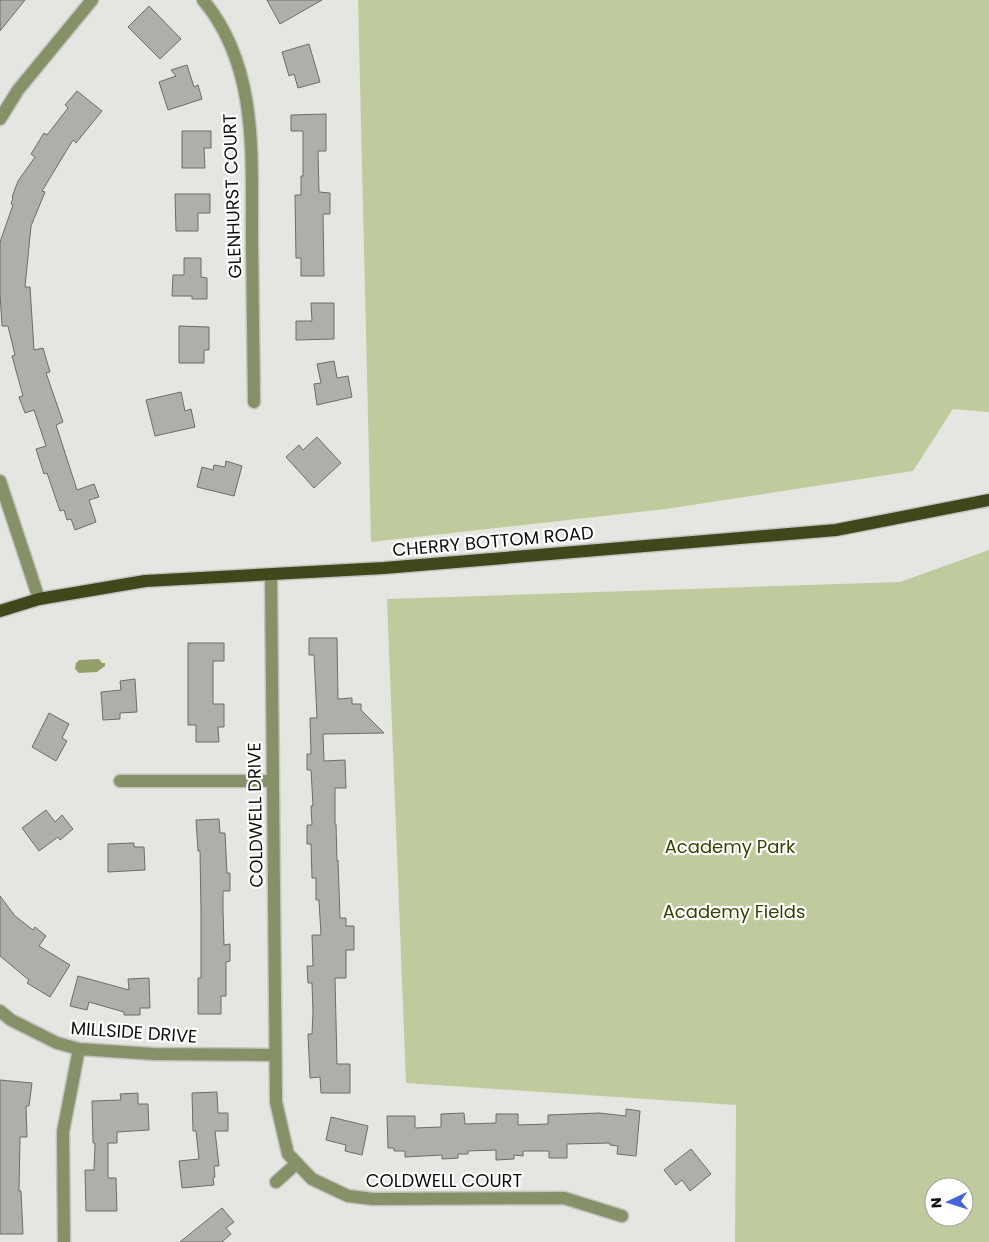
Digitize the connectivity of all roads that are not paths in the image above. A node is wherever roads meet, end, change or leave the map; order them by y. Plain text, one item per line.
1 (92, 0) edge
2 (203, 0) edge
3 (0, 119) edge
4 (254, 402) dead end
5 (0, 480) edge
6 (989, 500) edge
7 (271, 575) junction
8 (39, 599) junction
9 (0, 611) edge
10 (120, 781) dead end
11 (272, 781) junction
12 (0, 1011) edge
13 (79, 1049) junction
14 (275, 1054) junction
15 (297, 1163) junction
16 (276, 1182) dead end
17 (622, 1216) dead end
18 (64, 1242) edge

1 - 3 street
2 - 4 street, GLENHURST COURT
5 - 8 street
6 - 7 main road, CHERRY BOTTOM ROAD
7 - 8 main road, CHERRY BOTTOM ROAD
7 - 11 street, COLDWELL DRIVE
8 - 9 main road, CHERRY BOTTOM ROAD
10 - 11 street
11 - 14 street, COLDWELL DRIVE
12 - 13 street, MILLSIDE DRIVE
13 - 14 street, MILLSIDE DRIVE
13 - 18 street
14 - 15 street, COLDWELL COURT
15 - 16 street
15 - 17 street, COLDWELL COURT

